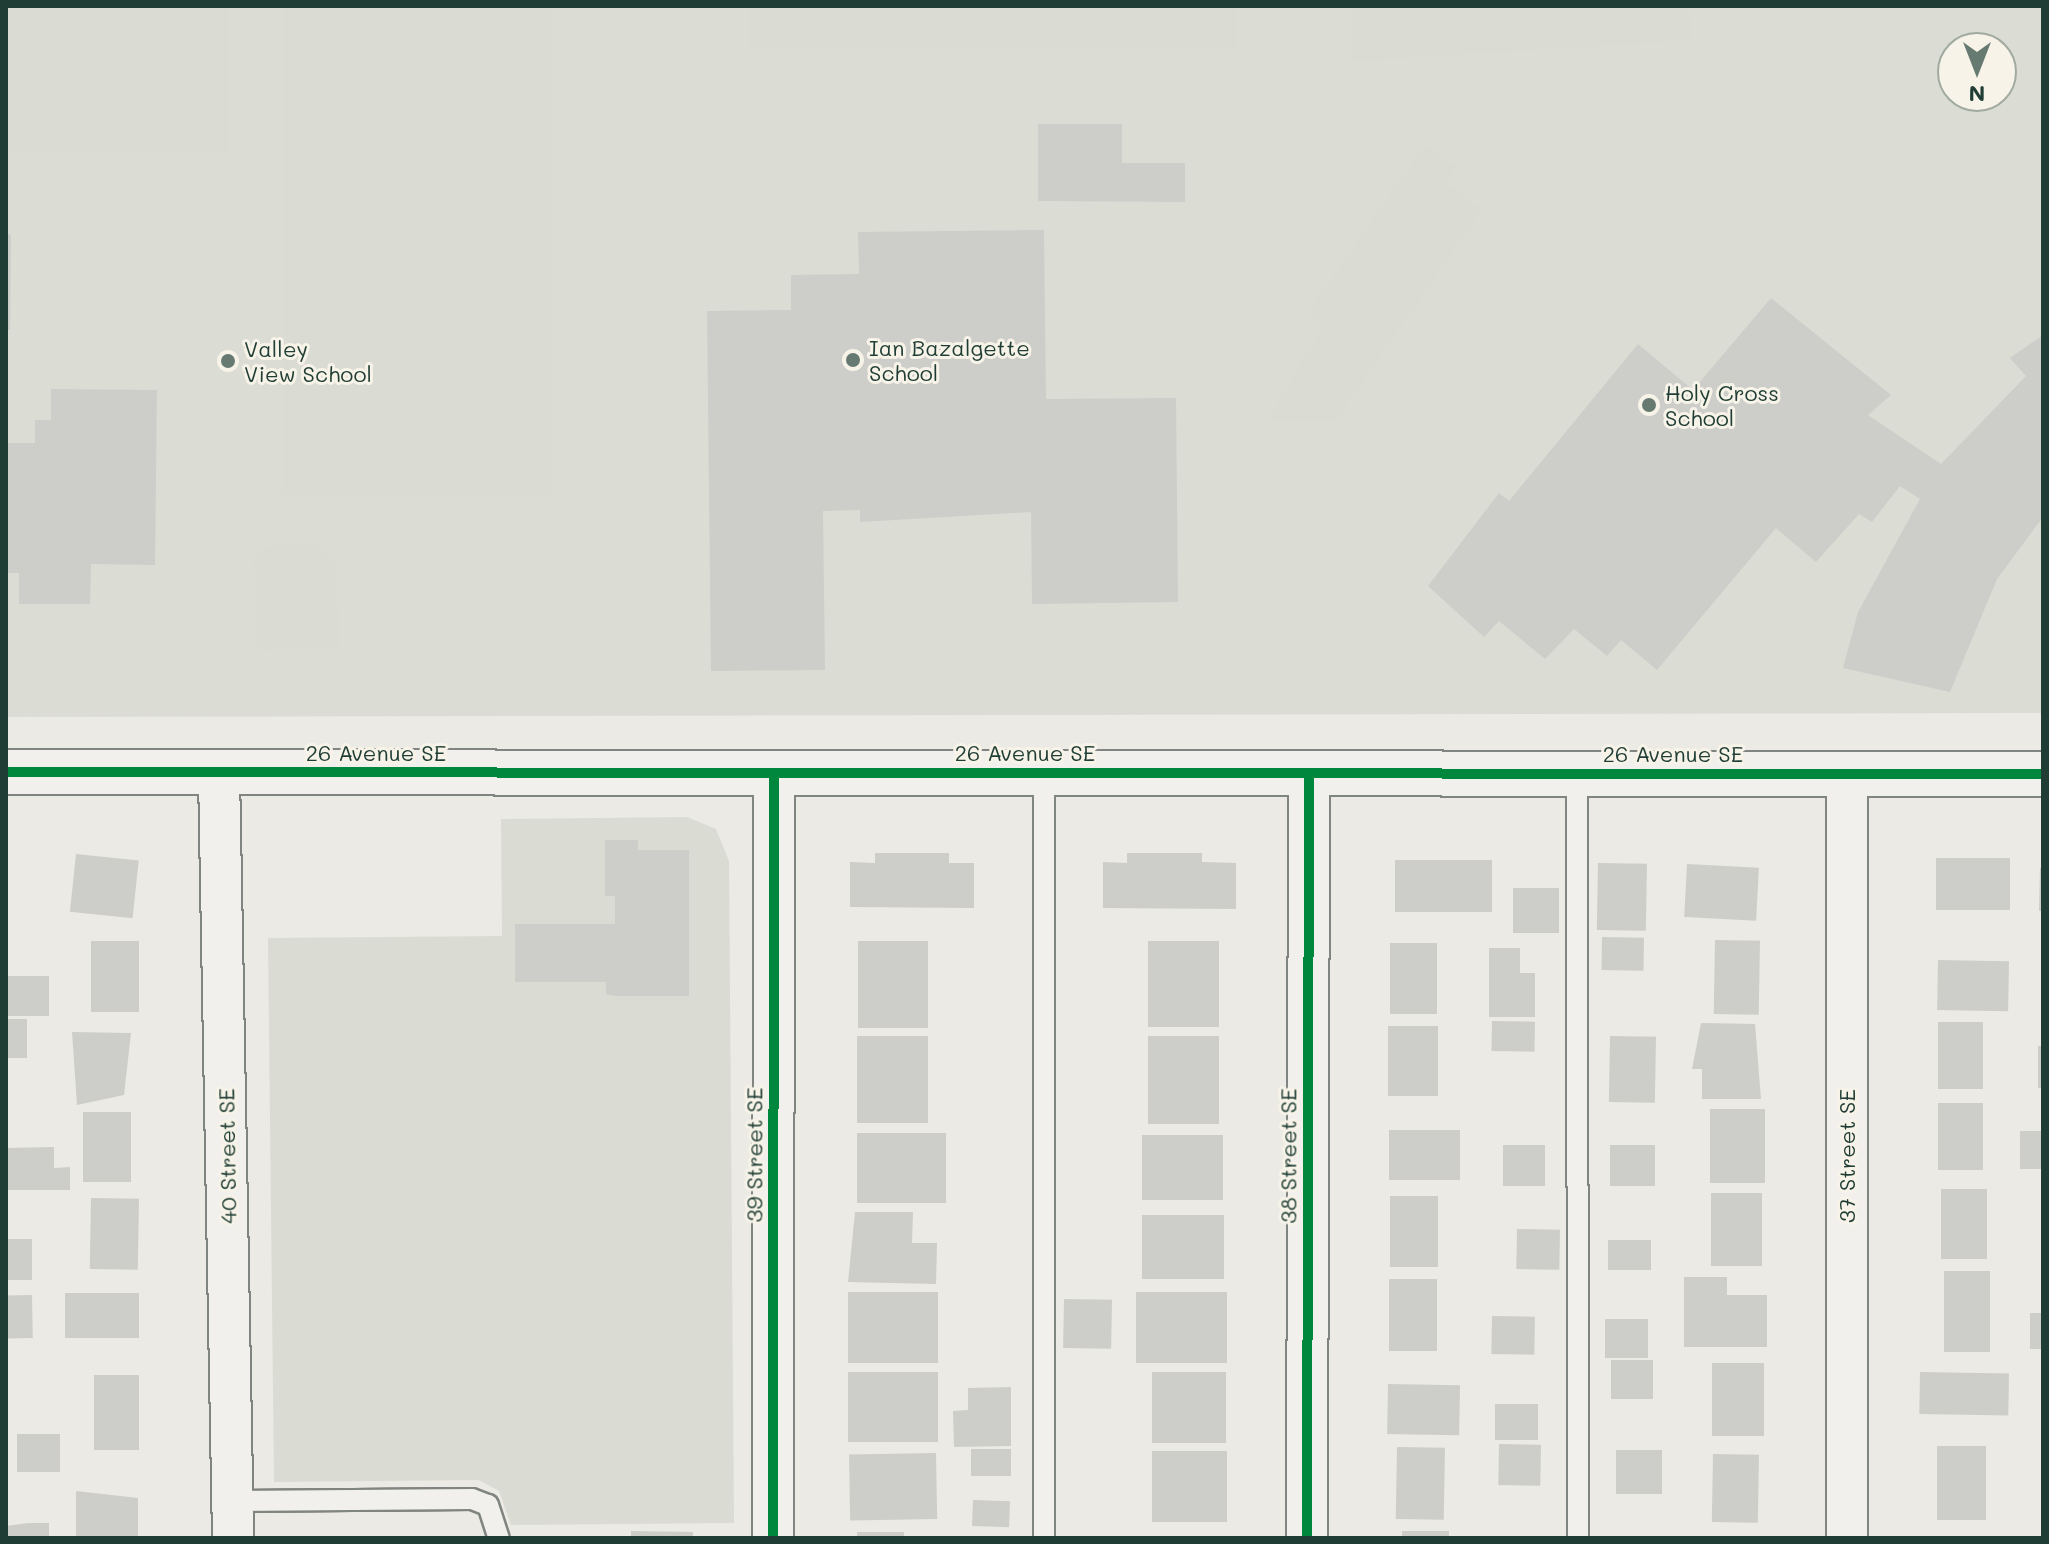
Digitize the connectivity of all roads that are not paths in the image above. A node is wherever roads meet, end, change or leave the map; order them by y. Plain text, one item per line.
1 (6, 772) edge
2 (774, 773) junction
3 (1044, 773) junction
4 (1309, 773) junction
5 (1577, 773) junction
6 (219, 774) junction
7 (1847, 774) junction
8 (2043, 774) edge
9 (233, 1520) edge
10 (499, 1538) edge
11 (773, 1538) edge
12 (1044, 1538) edge
13 (1307, 1538) edge
14 (1578, 1538) edge
15 (1847, 1538) edge

1 - 6 street, 26 Avenue SE
2 - 3 street, 26 Avenue SE
2 - 6 street, 26 Avenue SE
2 - 11 street, 39 Street SE
3 - 4 street, 26 Avenue SE
3 - 12 lane
4 - 5 street, 26 Avenue SE
4 - 13 street, 38 Street SE
5 - 7 street, 26 Avenue SE
5 - 14 lane
6 - 9 street, 40 Street SE
7 - 8 street, 26 Avenue SE
7 - 15 street, 37 Street SE
9 - 10 lane

